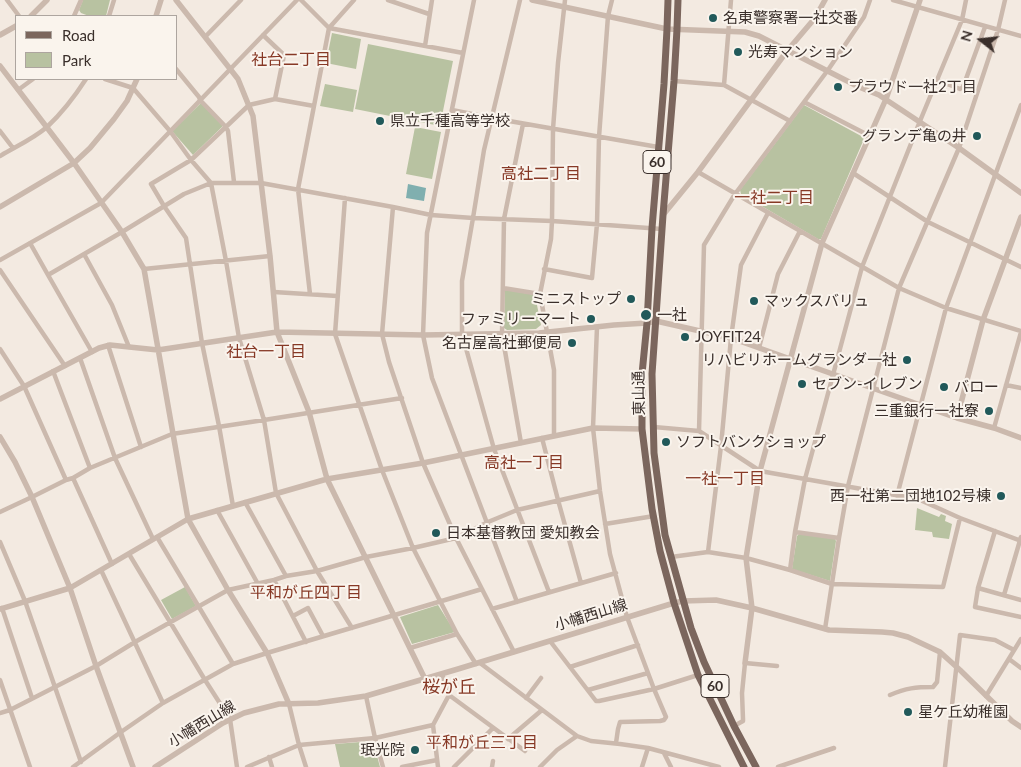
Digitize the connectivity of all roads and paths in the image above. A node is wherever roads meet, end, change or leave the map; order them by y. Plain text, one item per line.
1 (7, 0) edge
2 (47, 0) edge
3 (81, 0) edge
4 (114, 0) edge
5 (160, 0) edge
6 (176, 0) edge
7 (241, 0) edge
8 (297, 0) edge
9 (301, 0) edge
10 (354, 0) edge
11 (388, 0) edge
12 (432, 0) edge
13 (474, 0) edge
14 (520, 0) edge
15 (532, 0) edge
16 (565, 0) edge
17 (612, 0) edge
18 (668, 0) edge
19 (678, 0) edge
20 (731, 0) edge
21 (824, 0) edge
22 (870, 0) edge
23 (893, 0) edge
24 (920, 0) edge
25 (966, 0) edge
26 (1005, 0) edge
27 (918, 7) junction
28 (564, 8) junction
29 (429, 14) junction
30 (18, 15) edge
31 (32, 15) edge
32 (76, 15) edge
33 (109, 15) edge
34 (156, 15) edge
35 (608, 16) junction
36 (962, 20) junction
37 (15, 27) edge
38 (985, 27) junction
39 (329, 28) junction
40 (667, 29) junction
41 (678, 29) junction
42 (998, 30) junction
43 (729, 32) junction
44 (0, 35) edge
45 (263, 35) junction
46 (1021, 36) edge
47 (206, 37) junction
48 (425, 46) junction
49 (787, 51) junction
50 (463, 53) junction
51 (0, 66) edge
52 (230, 69) junction
53 (828, 70) junction
54 (178, 72) edge
55 (32, 80) edge
56 (85, 80) edge
57 (108, 80) edge
58 (137, 80) edge
59 (937, 80) junction
60 (674, 81) junction
61 (724, 85) junction
62 (133, 88) junction
63 (18, 90) junction
64 (275, 99) junction
65 (752, 99) junction
66 (886, 99) junction
67 (200, 100) junction
68 (804, 102) junction
69 (249, 105) junction
70 (1021, 105) edge
71 (314, 106) junction
72 (452, 110) junction
73 (492, 118) junction
74 (1019, 120) edge
75 (790, 121) junction
76 (920, 121) junction
77 (523, 124) junction
78 (226, 126) junction
79 (46, 128) junction
80 (553, 129) junction
81 (0, 131) edge
82 (170, 131) junction
83 (870, 136) junction
84 (599, 137) junction
85 (658, 147) junction
86 (13, 148) junction
87 (959, 148) junction
88 (0, 156) edge
89 (191, 160) junction
90 (74, 163) junction
91 (698, 172) junction
92 (853, 173) junction
93 (996, 174) junction
94 (234, 182) junction
95 (210, 183) junction
96 (261, 183) junction
97 (298, 189) junction
98 (1021, 192) edge
99 (735, 194) junction
100 (345, 198) junction
101 (890, 198) junction
102 (101, 203) junction
103 (164, 206) junction
104 (392, 207) junction
105 (0, 208) edge
106 (768, 213) junction
107 (431, 215) junction
108 (663, 215) junction
109 (1021, 217) edge
110 (473, 218) junction
111 (504, 219) junction
112 (552, 221) junction
113 (928, 222) junction
114 (597, 224) junction
115 (652, 228) junction
116 (662, 229) junction
117 (800, 231) junction
118 (122, 232) junction
119 (30, 243) junction
120 (822, 243) junction
121 (970, 243) junction
122 (84, 254) junction
123 (270, 256) junction
124 (0, 260) edge
125 (1005, 260) junction
126 (226, 261) junction
127 (190, 264) junction
128 (862, 267) junction
129 (1021, 267) edge
130 (144, 269) junction
131 (544, 269) junction
132 (0, 270) edge
133 (48, 274) junction
134 (503, 288) junction
135 (900, 288) junction
136 (274, 292) junction
137 (310, 294) junction
138 (540, 294) junction
139 (337, 296) junction
140 (946, 308) junction
141 (983, 320) junction
142 (656, 321) junction
143 (647, 323) junction
144 (597, 327) junction
145 (1021, 331) edge
146 (278, 332) junction
147 (547, 332) junction
148 (702, 332) junction
149 (335, 334) junction
150 (382, 334) junction
151 (462, 334) junction
152 (502, 334) junction
153 (423, 335) junction
154 (239, 338) junction
155 (731, 338) junction
156 (202, 343) junction
157 (108, 345) junction
158 (129, 347) junction
159 (759, 348) junction
160 (0, 349) edge
161 (158, 350) junction
162 (92, 352) junction
163 (80, 358) junction
164 (790, 358) junction
165 (65, 366) junction
166 (54, 371) junction
167 (833, 375) junction
168 (1006, 385) junction
169 (24, 386) junction
170 (873, 388) junction
171 (1021, 388) edge
172 (402, 398) junction
173 (0, 399) edge
174 (359, 404) junction
175 (920, 405) junction
176 (309, 412) junction
177 (957, 418) junction
178 (264, 420) junction
179 (219, 426) junction
180 (654, 427) junction
181 (593, 428) junction
182 (994, 428) junction
183 (642, 429) junction
184 (699, 431) junction
185 (172, 434) junction
186 (554, 436) junction
187 (0, 437) edge
188 (542, 438) junction
189 (1021, 438) edge
190 (520, 443) junction
191 (721, 446) junction
192 (141, 448) junction
193 (494, 448) junction
194 (461, 454) junction
195 (115, 458) junction
196 (423, 463) junction
197 (90, 468) junction
198 (382, 470) junction
199 (760, 471) junction
200 (73, 478) junction
201 (327, 479) junction
202 (805, 479) junction
203 (66, 480) junction
204 (848, 486) junction
205 (600, 491) junction
206 (276, 493) junction
207 (897, 496) junction
208 (32, 497) junction
209 (558, 500) junction
210 (246, 502) junction
211 (233, 506) junction
212 (217, 510) junction
213 (517, 510) junction
214 (0, 512) edge
215 (654, 516) junction
216 (960, 518) junction
217 (188, 519) junction
218 (488, 522) junction
219 (605, 524) junction
220 (995, 531) junction
221 (795, 532) junction
222 (155, 538) junction
223 (456, 538) junction
224 (838, 538) junction
225 (1021, 540) edge
226 (0, 542) edge
227 (414, 548) junction
228 (708, 552) junction
229 (129, 554) junction
230 (366, 557) junction
231 (671, 557) junction
232 (746, 558) junction
233 (112, 564) junction
234 (101, 570) junction
235 (318, 570) junction
236 (790, 570) junction
237 (616, 573) junction
238 (286, 576) junction
239 (274, 580) junction
240 (582, 583) junction
241 (258, 584) junction
242 (832, 584) junction
243 (70, 588) junction
244 (978, 588) junction
245 (482, 589) junction
246 (228, 590) junction
247 (550, 592) junction
248 (1004, 595) junction
249 (1021, 600) edge
250 (24, 601) junction
251 (683, 601) junction
252 (440, 602) junction
253 (517, 602) junction
254 (674, 602) junction
255 (199, 607) junction
256 (752, 608) junction
257 (1, 609) edge
258 (492, 609) junction
259 (394, 615) junction
260 (293, 616) junction
261 (628, 617) junction
262 (1021, 617) edge
263 (171, 623) junction
264 (352, 628) junction
265 (825, 629) junction
266 (457, 634) junction
267 (323, 636) junction
268 (1021, 639) edge
269 (550, 641) junction
270 (135, 642) junction
271 (306, 642) junction
272 (638, 645) junction
273 (410, 648) junction
274 (1014, 650) junction
275 (514, 652) junction
276 (940, 652) junction
277 (267, 653) junction
278 (1009, 658) junction
279 (478, 663) junction
280 (745, 663) junction
281 (233, 664) junction
282 (96, 666) junction
283 (777, 666) dead end
284 (570, 667) junction
285 (957, 667) junction
286 (1021, 668) edge
287 (648, 673) junction
288 (442, 674) junction
289 (698, 675) junction
290 (541, 678) dead end
291 (426, 679) junction
292 (0, 680) edge
293 (205, 680) junction
294 (55, 686) junction
295 (654, 689) junction
296 (588, 690) junction
297 (449, 695) junction
298 (890, 695) dead end
299 (366, 696) junction
300 (986, 696) junction
301 (32, 698) junction
302 (526, 698) junction
303 (163, 703) junction
304 (289, 704) junction
305 (10, 710) junction
306 (542, 710) junction
307 (0, 713) edge
308 (230, 719) junction
309 (433, 725) junction
310 (734, 726) junction
311 (1021, 727) edge
312 (493, 728) junction
313 (121, 732) junction
314 (577, 736) junction
315 (375, 738) junction
316 (508, 739) junction
317 (616, 743) junction
318 (299, 745) junction
319 (648, 748) junction
320 (834, 748) dead end
321 (525, 751) dead end
322 (664, 753) junction
323 (269, 757) junction
324 (437, 760) junction
325 (492, 761) dead end
326 (81, 762) junction
327 (707, 765) edge
328 (30, 767) edge
329 (73, 767) edge
330 (134, 767) edge
331 (155, 767) edge
332 (237, 767) edge
333 (247, 767) edge
334 (272, 767) edge
335 (306, 767) edge
336 (383, 767) edge
337 (402, 767) edge
338 (438, 767) edge
339 (454, 767) edge
340 (492, 767) edge
341 (540, 767) edge
342 (642, 767) edge
343 (671, 767) edge
344 (719, 767) edge
345 (744, 767) edge
346 (756, 767) edge
347 (778, 767) edge
348 (946, 767) edge

1 - 30 street
2 - 31 street
3 - 32 street
4 - 33 street
5 - 34 street
6 - 47 street
7 - 47 street
8 - 45 street
9 - 39 street
10 - 39 street
11 - 29 street
12 - 29 street
13 - 50 street
14 - 73 street
15 - 28 street
16 - 28 street
17 - 35 street
18 - 40 main road, 東山通 / 60
19 - 41 main road, 東山通 / 60
20 - 43 street
21 - 49 street
22 - 53 street
23 - 27 street
24 - 27 street
25 - 36 street
26 - 42 street
27 - 36 street
27 - 66 street
28 - 35 street
28 - 80 street
29 - 48 street
35 - 40 street
35 - 84 street
36 - 38 street
36 - 59 street
37 - 44 street
38 - 42 street
38 - 59 street
39 - 48 street
39 - 71 street
40 - 41 street
40 - 85 main road, 東山通 / 60
41 - 43 street
41 - 60 main road, 東山通 / 60
42 - 46 street
42 - 87 street
43 - 49 street
43 - 61 street
45 - 52 street
45 - 64 street
47 - 52 street
48 - 50 street
49 - 53 street
49 - 65 street
50 - 72 street
51 - 63 street
52 - 67 street
52 - 69 street
53 - 66 street
53 - 68 street
54 - 67 street
55 - 63 street
56 - 79 street
57 - 62 street
58 - 62 street
59 - 76 street
60 - 61 street
60 - 108 main road, 東山通 / 60
61 - 65 street
62 - 82 street
62 - 90 street
63 - 79 street
64 - 69 street
64 - 71 street
65 - 75 street
65 - 91 street
66 - 76 street
66 - 83 street
67 - 78 street
67 - 82 street
68 - 75 street
68 - 83 street
69 - 78 street
69 - 96 street
70 - 74 street
71 - 97 street
72 - 73 street
72 - 107 street
73 - 77 street
73 - 110 street
74 - 93 street
75 - 99 street
76 - 87 street
76 - 101 street
77 - 80 street
77 - 111 street
78 - 89 street
78 - 94 street
79 - 86 street
79 - 90 street
80 - 84 street
80 - 112 street
81 - 86 street
82 - 89 street
82 - 102 street
83 - 92 street
84 - 85 street
84 - 114 street
85 - 115 main road, 東山通 / 60
86 - 88 street
87 - 93 street
87 - 113 street
89 - 95 street
89 - 103 street
90 - 102 street
90 - 105 street
91 - 99 street
91 - 108 street
92 - 101 street
92 - 120 street
93 - 98 street
93 - 121 street
94 - 95 street
94 - 96 street
95 - 103 street
95 - 126 street
96 - 97 street
96 - 123 street
97 - 100 street
97 - 137 street
99 - 106 street
99 - 148 street
100 - 104 street
100 - 139 street
101 - 113 street
101 - 128 street
102 - 118 street
102 - 119 street
103 - 118 street
103 - 127 street
104 - 107 street
104 - 150 street
106 - 117 street
106 - 155 street
107 - 110 street
107 - 153 street
108 - 116 main road, 東山通 / 60
109 - 125 street
110 - 111 street
110 - 151 street
111 - 112 street
111 - 134 street
112 - 114 street
112 - 131 street
113 - 121 street
113 - 135 street
114 - 115 street
114 - 131 street
115 - 116 street
115 - 143 main road, 東山通 / 60
116 - 142 main road, 東山通 / 60
117 - 120 street
117 - 159 street
118 - 122 street
118 - 130 street
119 - 124 street
119 - 133 street
120 - 128 street
120 - 164 street
121 - 125 street
121 - 140 street
122 - 133 street
122 - 158 street
123 - 126 street
123 - 136 street
125 - 129 street
125 - 141 street
126 - 127 street
126 - 154 street
127 - 130 street
127 - 156 street
128 - 135 street
128 - 167 street
130 - 161 street
131 - 138 street
132 - 165 street
133 - 162 street
134 - 138 street
134 - 152 street
135 - 140 street
135 - 170 street
136 - 137 street
136 - 146 street
137 - 139 street
138 - 147 street
139 - 149 street
140 - 141 street
140 - 175 street
141 - 145 street
141 - 177 street
142 - 143 street
142 - 148 street
142 - 180 main road, 東山通 / 60
143 - 144 street
143 - 183 main road, 東山通 / 60
144 - 147 street
144 - 181 street
145 - 168 street
146 - 149 street
146 - 154 street
146 - 176 street
147 - 152 street
147 - 186 street
148 - 155 street
148 - 184 street
149 - 150 street
149 - 174 street
150 - 153 street
150 - 172 street
151 - 152 street
151 - 153 street
151 - 193 street
152 - 190 street
153 - 194 street
154 - 156 street
154 - 178 street
155 - 159 street
155 - 191 street
156 - 161 street
156 - 179 street
157 - 158 street
157 - 162 street
157 - 192 street
158 - 161 street
159 - 164 street
160 - 169 street
161 - 185 street
162 - 163 street
163 - 165 street
163 - 195 street
164 - 167 street
164 - 199 street
165 - 166 street
166 - 169 street
166 - 197 street
167 - 170 street
167 - 202 street
168 - 171 street
168 - 182 street
169 - 173 street
169 - 203 street
170 - 175 street
170 - 204 street
172 - 174 street
172 - 196 street
174 - 176 street
174 - 198 street
175 - 177 street
175 - 207 street
176 - 178 street
176 - 201 street
177 - 182 street
178 - 179 street
178 - 206 street
179 - 185 street
179 - 211 street
180 - 184 street
180 - 231 main road, 東山通 / 60
181 - 183 street
181 - 186 street
181 - 205 street
182 - 189 street
183 - 215 main road, 東山通 / 60
184 - 191 street
185 - 192 street
185 - 217 street
186 - 188 street
187 - 208 street
188 - 190 street
188 - 209 street
190 - 193 street
191 - 199 street
191 - 228 street
192 - 195 street
193 - 194 street
193 - 213 street
194 - 196 street
194 - 218 street
195 - 197 street
195 - 222 street
196 - 198 street
196 - 223 street
197 - 200 street
198 - 201 street
198 - 227 street
199 - 202 street
199 - 232 street
200 - 203 street
200 - 233 street
201 - 206 street
201 - 230 street
202 - 204 street
202 - 221 street
203 - 208 street
204 - 207 street
204 - 224 street
205 - 209 street
205 - 219 street
206 - 210 street
206 - 235 street
207 - 216 street
208 - 214 street
208 - 243 street
209 - 213 street
209 - 240 street
210 - 211 street
210 - 238 street
211 - 212 street
212 - 217 street
212 - 241 street
213 - 218 street
213 - 247 street
215 - 219 street
215 - 254 main road, 東山通 / 60
216 - 220 street
216 - 242 street
217 - 222 street
217 - 246 street
218 - 223 street
218 - 253 street
219 - 237 street
220 - 225 street
220 - 244 street
221 - 224 street
221 - 236 street
222 - 229 street
222 - 255 street
223 - 227 street
223 - 245 street
224 - 242 street
225 - 248 street
226 - 250 street
227 - 230 street
227 - 252 street
228 - 231 street
228 - 232 street
229 - 233 street
229 - 263 street
230 - 235 street
230 - 259 street
231 - 251 main road, 東山通 / 60
232 - 236 street
232 - 256 street
233 - 234 street
234 - 243 street
234 - 270 street
235 - 238 street
235 - 264 street
236 - 242 street
237 - 240 street
237 - 261 street
238 - 239 street
239 - 241 street
239 - 260 street
240 - 247 street
241 - 246 street
242 - 265 street
243 - 250 street
243 - 282 street
244 - 248 street
244 - 262 street
245 - 252 street
245 - 258 street
246 - 255 street
246 - 277 street
247 - 253 street
248 - 249 street
250 - 257 street
250 - 294 street
251 - 254 street, 小幡西山線
251 - 256 street, 小幡西山線
251 - 310 main road, 東山通 / 60
252 - 259 street
252 - 266 street
253 - 258 street
254 - 261 street, 小幡西山線
254 - 289 main road, 東山通 / 60
255 - 263 street
255 - 281 street
256 - 265 street, 小幡西山線
256 - 280 street
257 - 301 street
258 - 275 street
259 - 264 street
259 - 273 street
260 - 267 street
260 - 271 street
261 - 269 street, 小幡西山線
261 - 272 street
263 - 270 street
263 - 293 street
264 - 267 street
265 - 276 street, 小幡西山線
266 - 273 street
266 - 279 street
267 - 271 street
268 - 274 street
269 - 275 street, 小幡西山線
269 - 284 street
270 - 282 street
270 - 303 street
271 - 277 street
272 - 284 street
272 - 287 street
273 - 291 street
274 - 278 street
274 - 285 street
275 - 279 street, 小幡西山線
276 - 285 street, 小幡西山線
276 - 298 street
277 - 281 street
277 - 304 street
278 - 286 street
278 - 300 street
279 - 288 street, 小幡西山線
279 - 302 street
280 - 283 street
280 - 310 street
281 - 293 street
282 - 294 street
282 - 313 street
284 - 296 street
285 - 300 street, 小幡西山線
285 - 348 street
287 - 295 street
287 - 296 street
288 - 291 street, 小幡西山線
288 - 297 street
289 - 295 street
289 - 345 main road, 東山通 / 60
290 - 302 street
291 - 299 street, 小幡西山線
292 - 305 street
293 - 303 street
293 - 308 street
294 - 301 street
294 - 326 street
295 - 296 street
295 - 317 street
297 - 309 street
297 - 312 street
299 - 304 street, 小幡西山線
299 - 315 street
300 - 311 street, 小幡西山線
301 - 305 street
302 - 306 street
303 - 313 street
304 - 308 street, 小幡西山線
304 - 318 street
305 - 307 street
305 - 328 street
306 - 314 street
306 - 316 street
308 - 331 street, 小幡西山線
308 - 332 street
309 - 315 street
309 - 324 street
310 - 346 main road, 東山通 / 60
312 - 316 street
312 - 339 street
313 - 326 street
313 - 330 street
314 - 317 street
314 - 341 street
315 - 318 street
315 - 336 street
316 - 321 street
317 - 319 street
318 - 323 street
318 - 335 street
319 - 322 street
319 - 342 street
320 - 347 street
322 - 327 street
322 - 343 street
323 - 333 street
323 - 334 street
324 - 337 street
324 - 338 street
325 - 340 street
326 - 329 street
327 - 344 street

